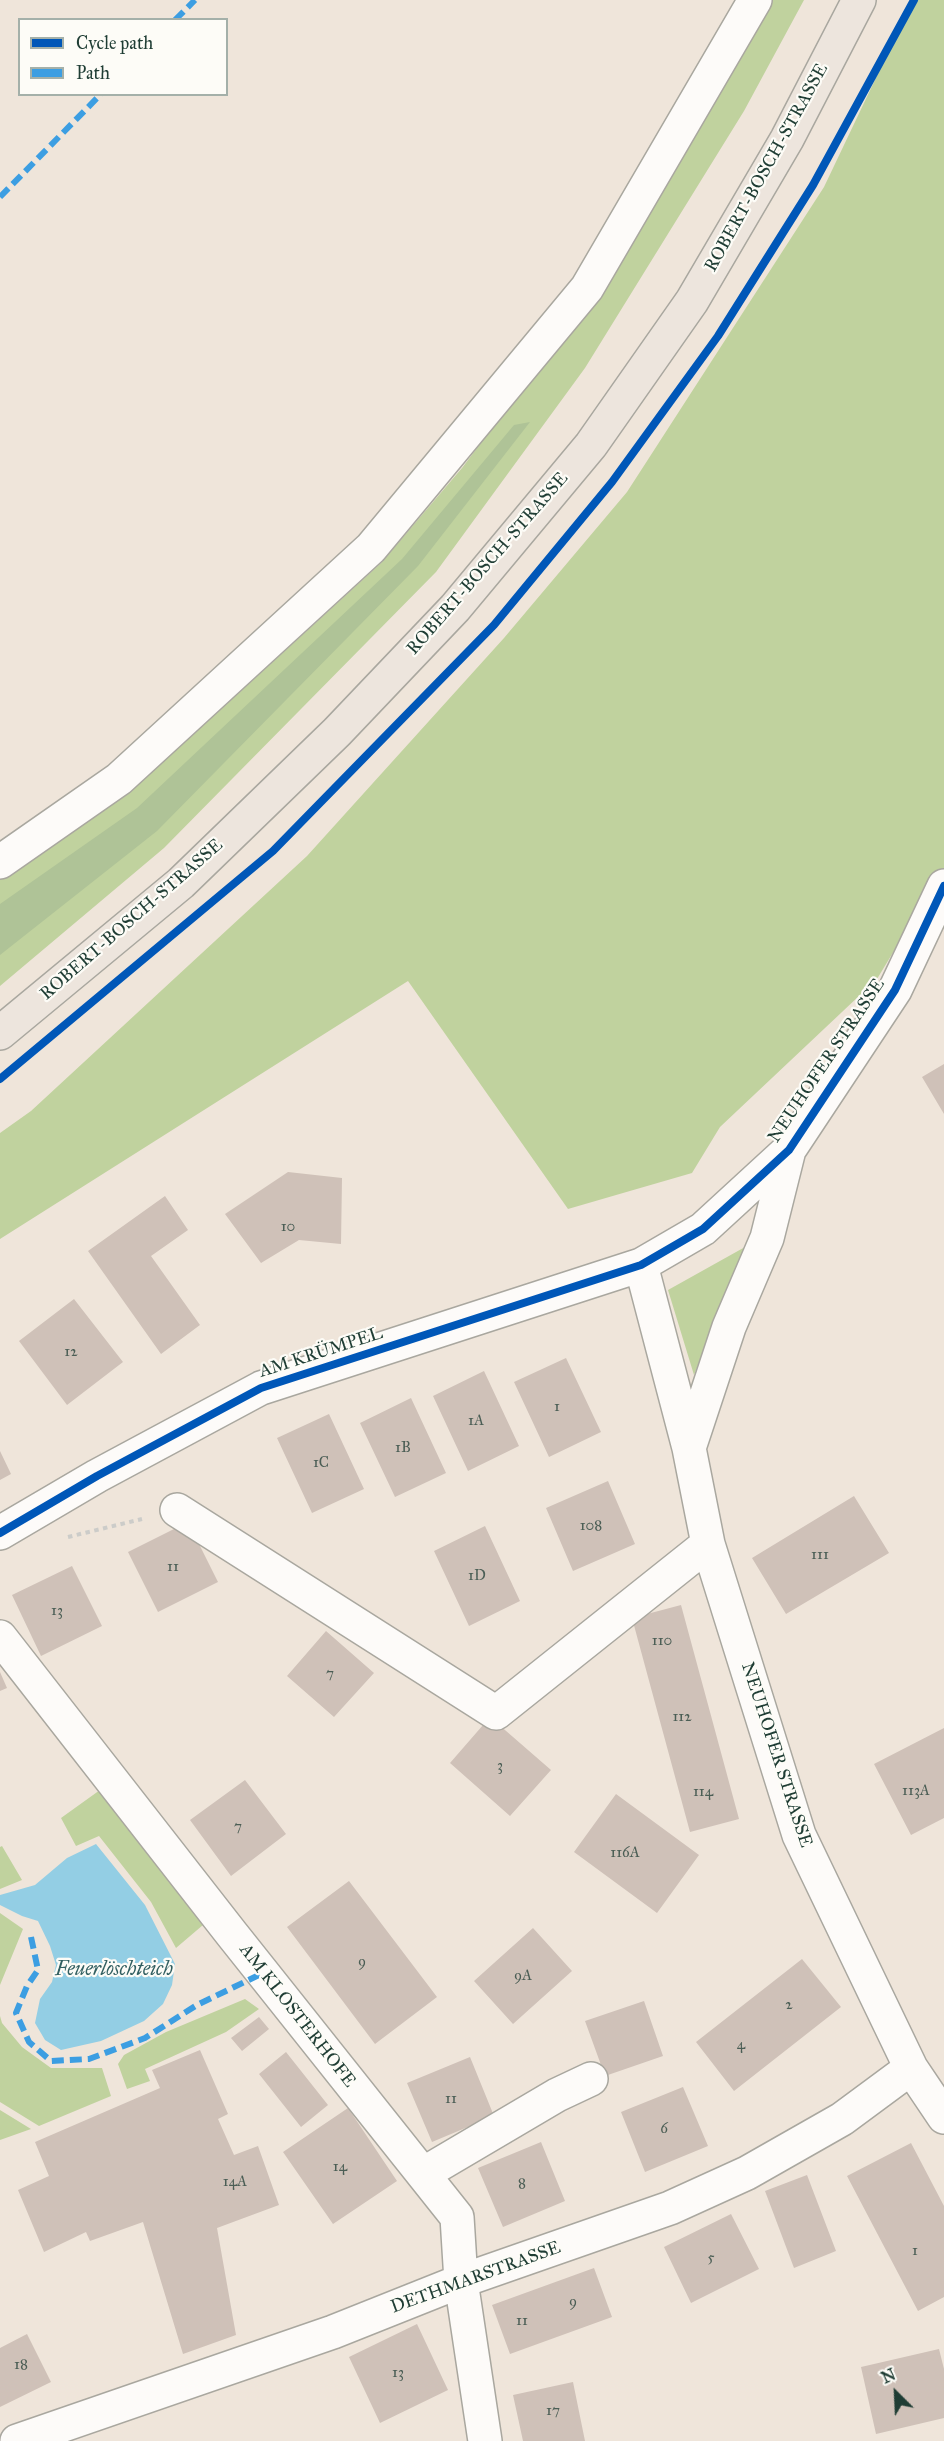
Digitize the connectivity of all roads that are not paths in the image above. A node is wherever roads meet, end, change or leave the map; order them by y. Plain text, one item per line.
1 (755, 0) edge
2 (859, 0) edge
3 (0, 862) edge
4 (944, 886) edge
5 (0, 1033) edge
6 (789, 1150) junction
7 (641, 1265) junction
8 (689, 1448) junction
9 (177, 1510) road end
10 (0, 1533) edge
11 (708, 1544) junction
12 (0, 1637) edge
13 (911, 2068) junction
14 (591, 2079) dead end
15 (942, 2111) edge
16 (423, 2174) junction
17 (461, 2282) junction
18 (17, 2441) edge
19 (485, 2441) edge

1 - 3 street
2 - 5 main road, ROBERT-BOSCH-STRASSE
4 - 6 street, NEUHOFER STRASSE
6 - 7 street, NEUHOFER STRASSE
6 - 8 street, NEUHOFER STRASSE
7 - 8 street, NEUHOFER STRASSE
7 - 10 street, AM KRÜMPEL
8 - 11 street, NEUHOFER STRASSE
9 - 11 street
11 - 13 street, NEUHOFER STRASSE
12 - 16 street, AM KLOSTERHOFE
13 - 15 street, NEUHOFER STRASSE
13 - 17 street, DETHMARSTRASSE
14 - 16 street
16 - 17 street, AM KLOSTERHOFE
17 - 18 street, DETHMARSTRASSE
17 - 19 street, AM KLOSTERHOFE

